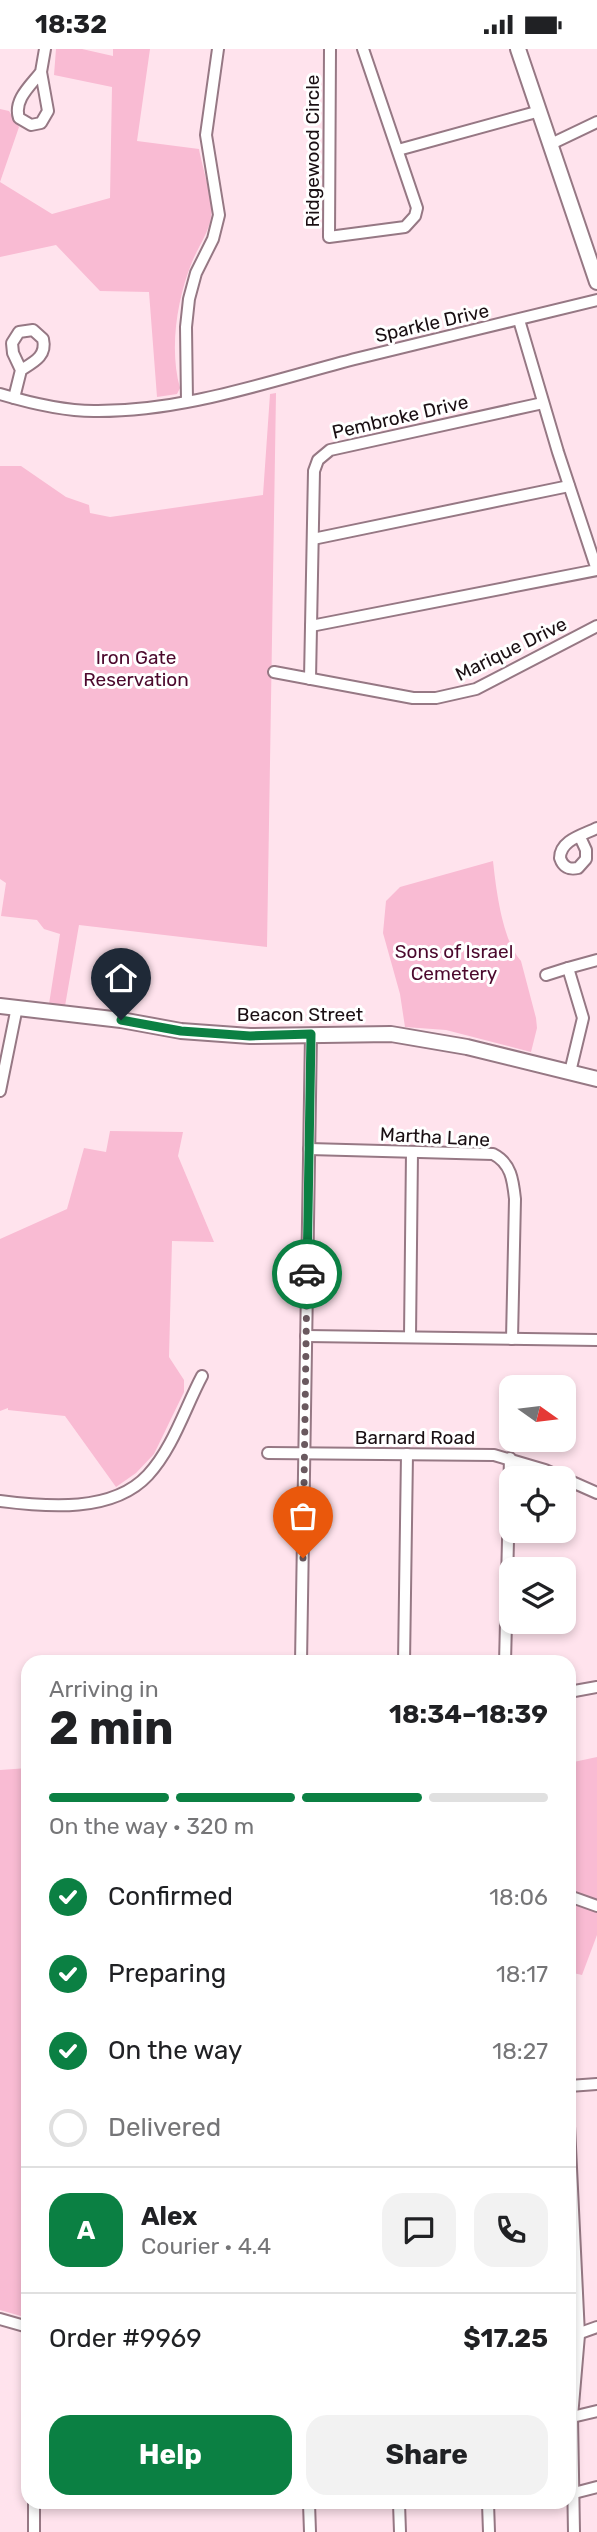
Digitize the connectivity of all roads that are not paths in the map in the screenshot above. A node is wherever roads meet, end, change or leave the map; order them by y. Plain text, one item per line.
1 (45, 49) edge
2 (218, 49) edge
3 (330, 49) edge
4 (363, 49) edge
5 (518, 49) edge
6 (41, 72) dead end
7 (540, 111) junction
8 (597, 122) edge
9 (551, 144) junction
10 (398, 151) junction
11 (597, 282) edge
12 (597, 300) edge
13 (519, 320) junction
14 (21, 370) dead end
15 (0, 394) edge
16 (14, 398) junction
17 (187, 401) junction
18 (543, 403) junction
19 (569, 485) junction
20 (313, 540) junction
21 (597, 570) edge
22 (311, 626) junction
23 (597, 626) edge
24 (274, 672) dead end
25 (310, 679) junction
26 (597, 828) edge
27 (580, 837) dead end
28 (597, 960) edge
29 (568, 968) junction
30 (546, 975) dead end
31 (0, 1006) edge
32 (17, 1007) junction
33 (311, 1034) junction
34 (570, 1072) junction
35 (597, 1079) edge
36 (0, 1091) edge
37 (309, 1149) junction
38 (412, 1152) junction
39 (306, 1336) junction
40 (410, 1338) junction
41 (512, 1339) junction
42 (597, 1340) edge
43 (202, 1376) dead end
44 (268, 1453) dead end
45 (305, 1453) junction
46 (407, 1454) junction
47 (510, 1458) junction
48 (597, 1493) edge
49 (0, 1501) edge
50 (302, 1655) edge
51 (404, 1655) edge
52 (505, 1655) edge
53 (597, 1686) edge
54 (576, 1690) edge
55 (576, 1898) edge
56 (597, 1906) edge
57 (597, 2084) edge
58 (576, 2085) edge
59 (0, 2319) edge
60 (21, 2325) edge
61 (597, 2327) edge
62 (576, 2335) edge
63 (597, 2411) edge
64 (576, 2416) edge
65 (597, 2487) edge
66 (576, 2492) edge
67 (34, 2509) edge
68 (309, 2509) edge
69 (399, 2509) edge
70 (488, 2509) edge
71 (574, 2509) edge
72 (34, 2532) edge
73 (310, 2532) edge
74 (400, 2532) edge
75 (489, 2532) edge
76 (574, 2532) edge

1 - 6 street
2 - 17 street
3 - 10 street, Ridgewood Circle
4 - 10 street, Ridgewood Circle
5 - 7 main road
7 - 9 main road
7 - 10 street
8 - 9 street
9 - 11 main road
12 - 13 street, Sparkle Drive
13 - 17 street, Sparkle Drive
13 - 18 street
14 - 16 street
15 - 16 street, Sparkle Drive
16 - 17 street, Sparkle Drive
18 - 19 street
18 - 20 street, Pembroke Drive
19 - 20 street
19 - 21 street
20 - 22 street, Pembroke Drive
21 - 22 street
22 - 25 street, Pembroke Drive
23 - 25 street, Marique Drive
24 - 25 street, Marique Drive
26 - 27 street
28 - 29 street
29 - 30 street
29 - 34 street
31 - 32 main road, Beacon Street
32 - 33 main road, Beacon Street
32 - 36 street
33 - 34 main road, Beacon Street
33 - 37 street
34 - 35 main road, Beacon Street
37 - 38 street, Martha Lane
37 - 39 street
38 - 40 street
38 - 41 street, Martha Lane
39 - 40 street
39 - 45 street
40 - 41 street
41 - 42 street
43 - 49 street
44 - 45 street, Barnard Road
45 - 46 street, Barnard Road
45 - 50 street
46 - 47 street, Barnard Road
46 - 51 street
47 - 48 street, Barnard Road
47 - 52 street
53 - 54 street
55 - 56 street
57 - 58 street
59 - 60 street
61 - 62 street
63 - 64 street
65 - 66 street
67 - 72 street
68 - 73 street
69 - 74 street
70 - 75 street
71 - 76 street

